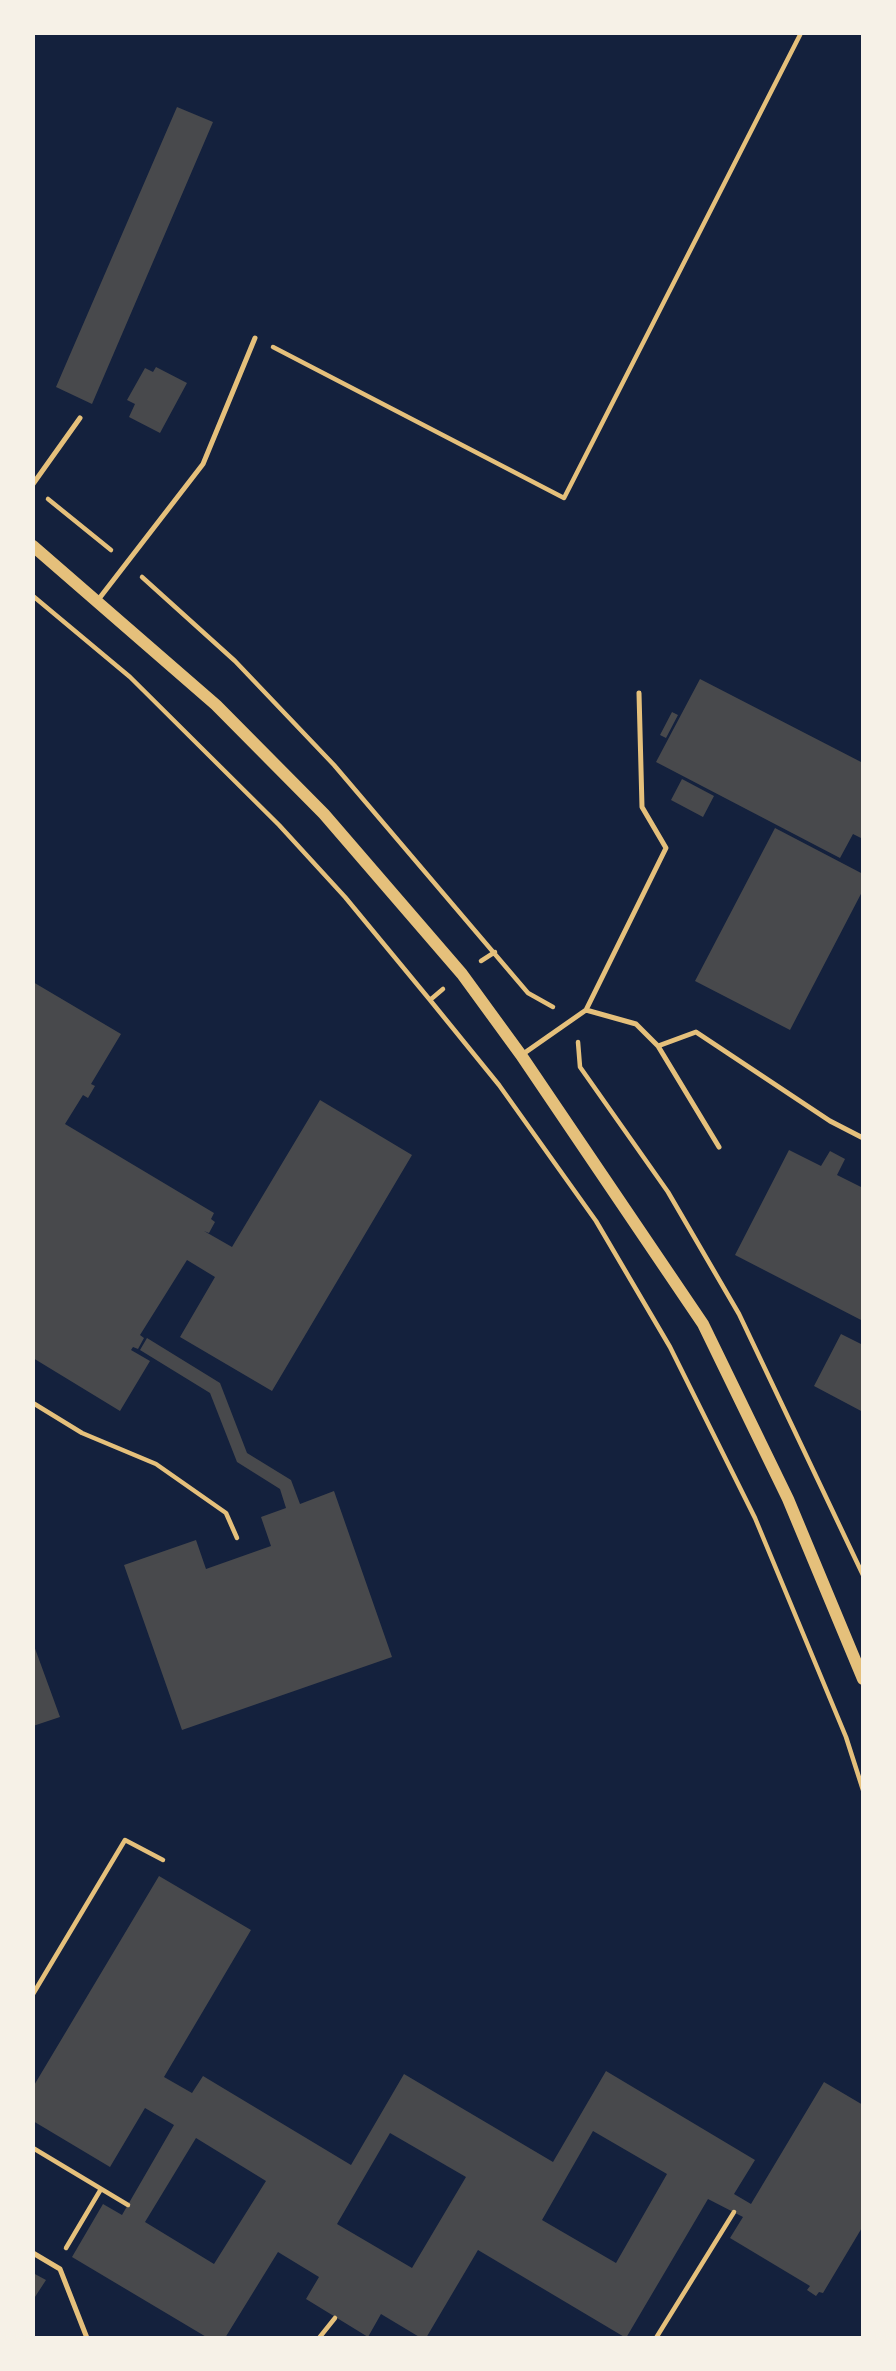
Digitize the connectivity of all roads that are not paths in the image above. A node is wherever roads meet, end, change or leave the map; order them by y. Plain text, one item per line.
1 (255, 338) road end
2 (80, 418) dead end
3 (33, 484) edge
4 (33, 546) edge
5 (98, 600) junction
6 (639, 692) dead end
7 (586, 1010) junction
8 (658, 1046) junction
9 (521, 1055) junction
10 (863, 1138) edge
11 (719, 1147) dead end
12 (863, 1679) edge
13 (33, 2253) edge
14 (87, 2338) edge

1 - 5 lane
2 - 3 lane
4 - 5 street
5 - 9 street
6 - 7 lane
7 - 8 lane
7 - 9 lane
8 - 10 lane
8 - 11 lane
9 - 12 street
13 - 14 lane

